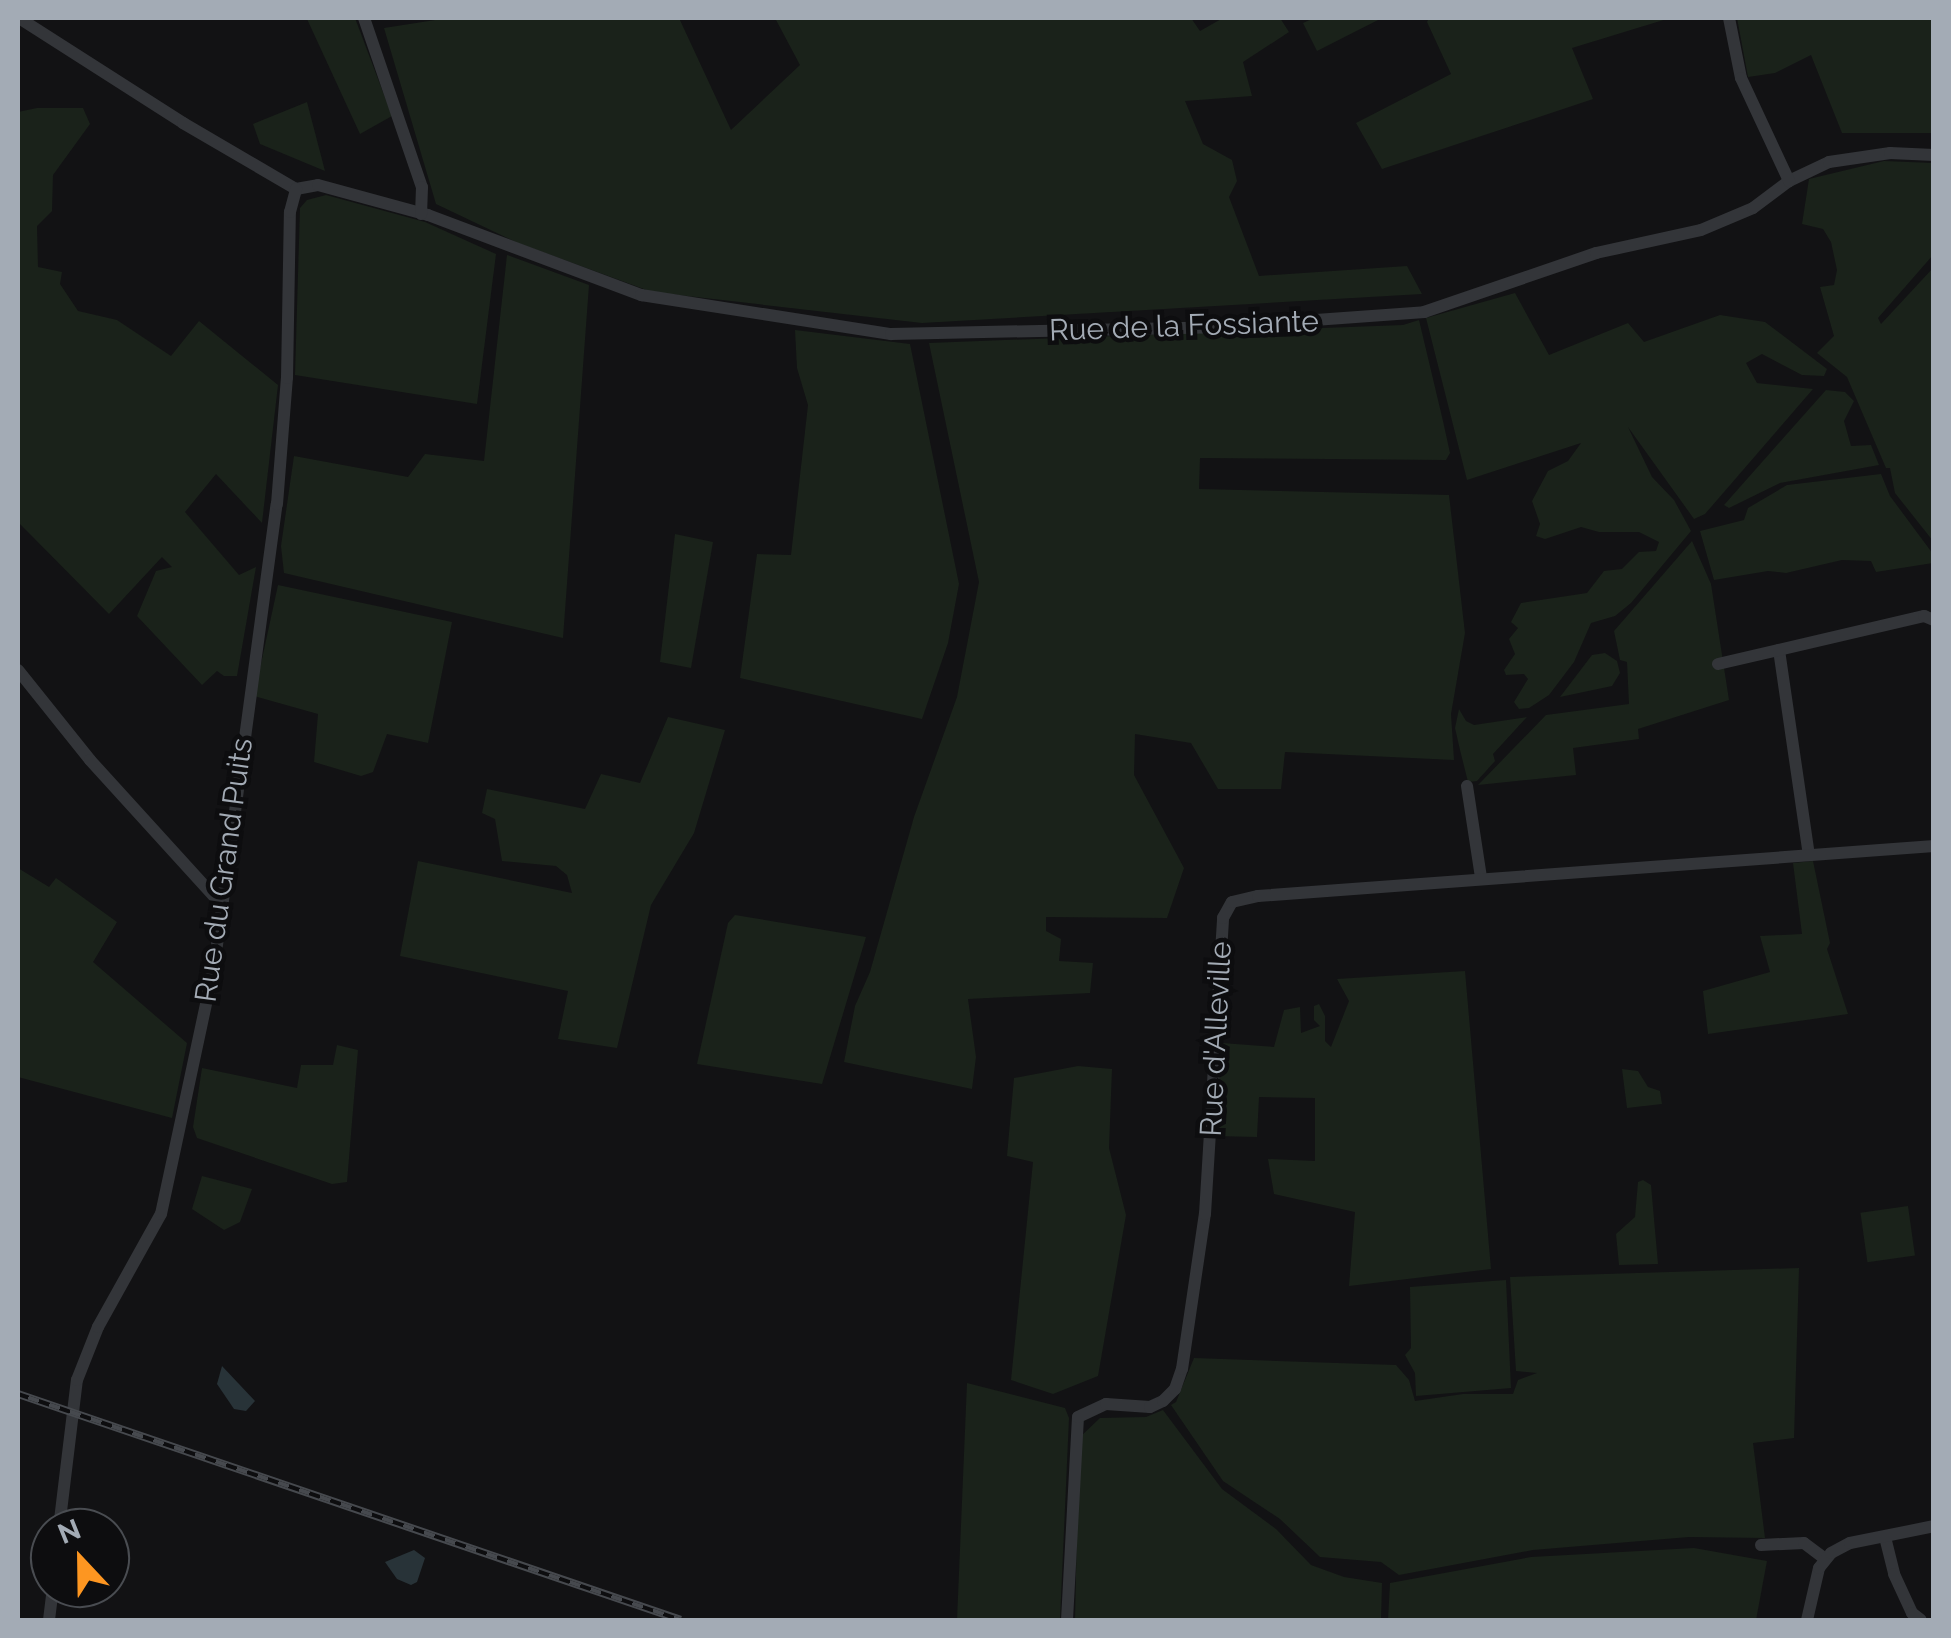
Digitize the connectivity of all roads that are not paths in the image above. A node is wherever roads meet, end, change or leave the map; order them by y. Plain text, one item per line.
1 (19, 18) edge
2 (364, 18) edge
3 (1729, 18) edge
4 (1934, 155) edge
5 (1790, 181) junction
6 (296, 189) junction
7 (421, 214) junction
8 (1934, 620) edge
9 (1779, 650) junction
10 (1718, 664) dead end
11 (18, 670) edge
12 (1467, 786) dead end
13 (1934, 846) edge
14 (1809, 854) junction
15 (1481, 878) junction
16 (222, 905) junction
17 (61, 1508) edge
18 (1934, 1526) edge
19 (1884, 1537) junction
20 (1761, 1545) dead end
21 (1825, 1559) junction
22 (1934, 1617) edge
23 (1067, 1620) edge
24 (1808, 1620) edge
25 (1924, 1620) edge

1 - 6 street
2 - 7 street
3 - 5 street
4 - 5 street, Rue de la Fossiante
5 - 7 street, Rue de la Fossiante
6 - 7 street
6 - 16 street, Rue du Grand Puits
8 - 9 street
9 - 10 street
9 - 14 street
11 - 16 street
12 - 15 street
13 - 14 street, Rue d'Alleville
14 - 15 street, Rue d'Alleville
15 - 23 street, Rue d'Alleville
16 - 17 street, Rue du Grand Puits
18 - 19 street
19 - 21 street
19 - 25 street
20 - 21 street
21 - 24 street
22 - 25 street

